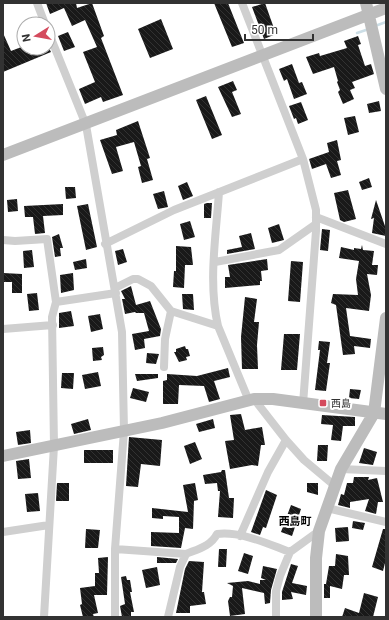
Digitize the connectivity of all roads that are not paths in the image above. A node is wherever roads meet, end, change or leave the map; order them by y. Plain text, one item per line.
1 (37, 3) edge
2 (242, 3) edge
3 (386, 8) edge
4 (368, 9) edge
5 (42, 16) edge
6 (56, 51) edge
7 (263, 56) junction
8 (386, 89) edge
9 (86, 125) junction
10 (3, 156) edge
11 (303, 159) junction
12 (219, 192) junction
13 (316, 220) junction
14 (3, 240) edge
15 (105, 244) junction
16 (386, 244) edge
17 (215, 262) junction
18 (115, 291) junction
19 (56, 302) junction
20 (171, 311) junction
21 (386, 318) edge
22 (53, 325) junction
23 (218, 326) junction
24 (3, 329) edge
25 (384, 346) edge
26 (164, 367) dead end
27 (252, 400) junction
28 (303, 404) junction
29 (380, 413) edge
30 (124, 432) junction
31 (286, 440) junction
32 (54, 446) junction
33 (3, 456) edge
34 (341, 470) junction
35 (386, 471) edge
36 (335, 486) junction
37 (327, 508) junction
38 (386, 522) edge
39 (49, 525) junction
40 (320, 531) junction
41 (3, 532) edge
42 (240, 536) junction
43 (115, 549) junction
44 (290, 552) junction
45 (186, 554) junction
46 (44, 617) edge
47 (115, 617) edge
48 (168, 617) edge
49 (276, 617) edge
50 (316, 617) edge

1 - 5 street
2 - 7 street
3 - 4 street
4 - 7 street
4 - 8 street
6 - 9 street
7 - 9 street
7 - 11 street
9 - 10 street
9 - 15 street
11 - 12 street
11 - 13 street
12 - 15 street
12 - 17 street
13 - 16 street
13 - 17 street
13 - 28 street
14 - 19 street
15 - 18 street
17 - 23 street
18 - 19 street
18 - 20 street
18 - 30 street
19 - 22 street
20 - 23 street
20 - 26 street
21 - 25 street
22 - 24 street
22 - 32 street
23 - 27 street
25 - 29 street
27 - 28 street
27 - 30 street
27 - 31 street
28 - 29 street
29 - 34 street
30 - 32 street
30 - 43 street
31 - 36 street
31 - 42 street
32 - 33 street
32 - 39 street
34 - 35 street
34 - 36 street
36 - 37 street
37 - 38 street
37 - 40 street
39 - 41 street
39 - 46 street
40 - 44 street
40 - 50 street
42 - 44 street
42 - 45 street
43 - 45 street
43 - 47 street
44 - 49 street
45 - 48 street

